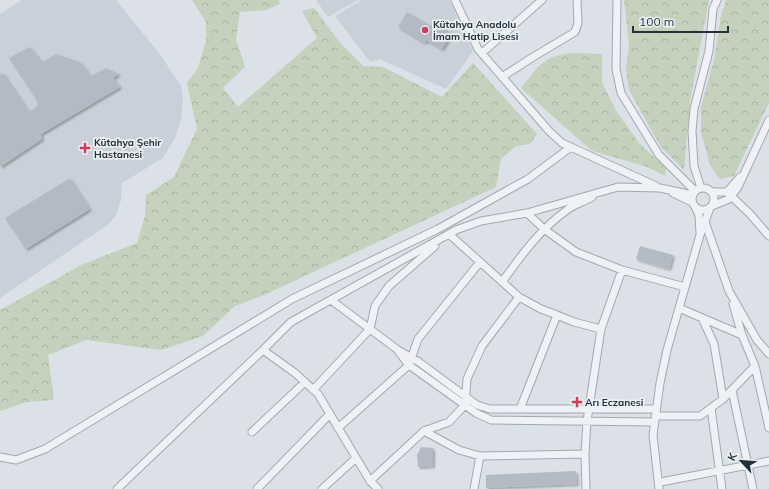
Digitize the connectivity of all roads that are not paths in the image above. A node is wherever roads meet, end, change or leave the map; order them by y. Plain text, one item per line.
1 (456, 0) edge
2 (542, 0) edge
3 (577, 0) edge
4 (617, 0) edge
5 (717, 0) edge
6 (482, 53) junction
7 (502, 77) junction
8 (768, 126) edge
9 (571, 147) junction
10 (660, 188) junction
11 (599, 192) junction
12 (712, 192) junction
13 (729, 194) junction
14 (695, 197) junction
15 (711, 207) junction
16 (526, 213) junction
17 (705, 222) junction
18 (544, 229) junction
19 (449, 234) junction
20 (700, 235) junction
21 (769, 236) edge
22 (480, 262) junction
23 (622, 270) junction
24 (502, 282) junction
25 (685, 287) junction
26 (729, 291) junction
27 (519, 297) junction
28 (331, 300) junction
29 (679, 308) junction
30 (556, 315) junction
31 (702, 318) junction
32 (370, 329) junction
33 (601, 329) junction
34 (742, 335) junction
35 (263, 350) junction
36 (398, 350) junction
37 (769, 354) edge
38 (411, 358) junction
39 (409, 366) junction
40 (755, 366) junction
41 (305, 382) junction
42 (313, 390) junction
43 (732, 390) junction
44 (466, 397) junction
45 (723, 399) junction
46 (465, 405) junction
47 (520, 408) junction
48 (589, 408) junction
49 (711, 408) junction
50 (330, 414) junction
51 (655, 416) junction
52 (587, 421) junction
53 (338, 428) junction
54 (769, 428) edge
55 (424, 431) junction
56 (252, 432) dead end
57 (585, 454) junction
58 (480, 456) junction
59 (0, 457) edge
60 (356, 458) junction
61 (769, 461) edge
62 (748, 465) junction
63 (720, 470) junction
64 (370, 481) junction
65 (659, 482) edge
66 (117, 489) edge
67 (257, 489) edge
68 (322, 489) edge
69 (378, 489) edge
70 (474, 489) edge
71 (586, 489) edge
72 (664, 489) edge
73 (722, 489) edge
74 (752, 489) edge

1 - 6 street
2 - 6 street
3 - 7 street
4 - 14 street
5 - 14 street
6 - 7 street
7 - 9 street
8 - 13 street
9 - 10 street
9 - 59 street
10 - 11 street
10 - 14 street
11 - 16 street
11 - 18 street
12 - 13 street
12 - 14 street
12 - 15 street
13 - 15 street
13 - 21 street
14 - 15 street
14 - 20 street
15 - 17 street
16 - 18 street
16 - 19 street
17 - 20 street
17 - 26 street
18 - 23 street
18 - 24 street
19 - 22 street
19 - 28 street
19 - 32 street
20 - 25 street
22 - 24 street
22 - 38 street
23 - 25 street
23 - 33 street
24 - 27 street
25 - 29 street
26 - 34 street
26 - 37 street
27 - 30 street
27 - 44 street
28 - 32 street
28 - 35 street
29 - 31 street
29 - 51 street
30 - 33 street
30 - 47 street
31 - 34 street
31 - 45 street
32 - 36 street
32 - 42 street
33 - 48 street
34 - 40 street
35 - 41 street
35 - 66 street
36 - 38 street
36 - 39 street
38 - 39 street
38 - 44 street
39 - 46 street
39 - 53 street
40 - 43 street
40 - 54 street
41 - 42 street
41 - 56 street
42 - 50 street
43 - 45 street
43 - 62 street
44 - 46 street
44 - 47 street
45 - 49 street
46 - 52 street
46 - 55 street
47 - 48 street
48 - 51 street
48 - 52 street
49 - 51 street
49 - 63 street
50 - 53 street
50 - 67 street
51 - 52 street
51 - 65 street
52 - 57 street
53 - 60 street
55 - 58 street
55 - 64 street
57 - 58 street
57 - 71 street
58 - 70 street
60 - 64 street
60 - 68 street
61 - 62 street
62 - 63 street
62 - 74 street
63 - 65 street
63 - 73 street
64 - 69 street
65 - 72 street

